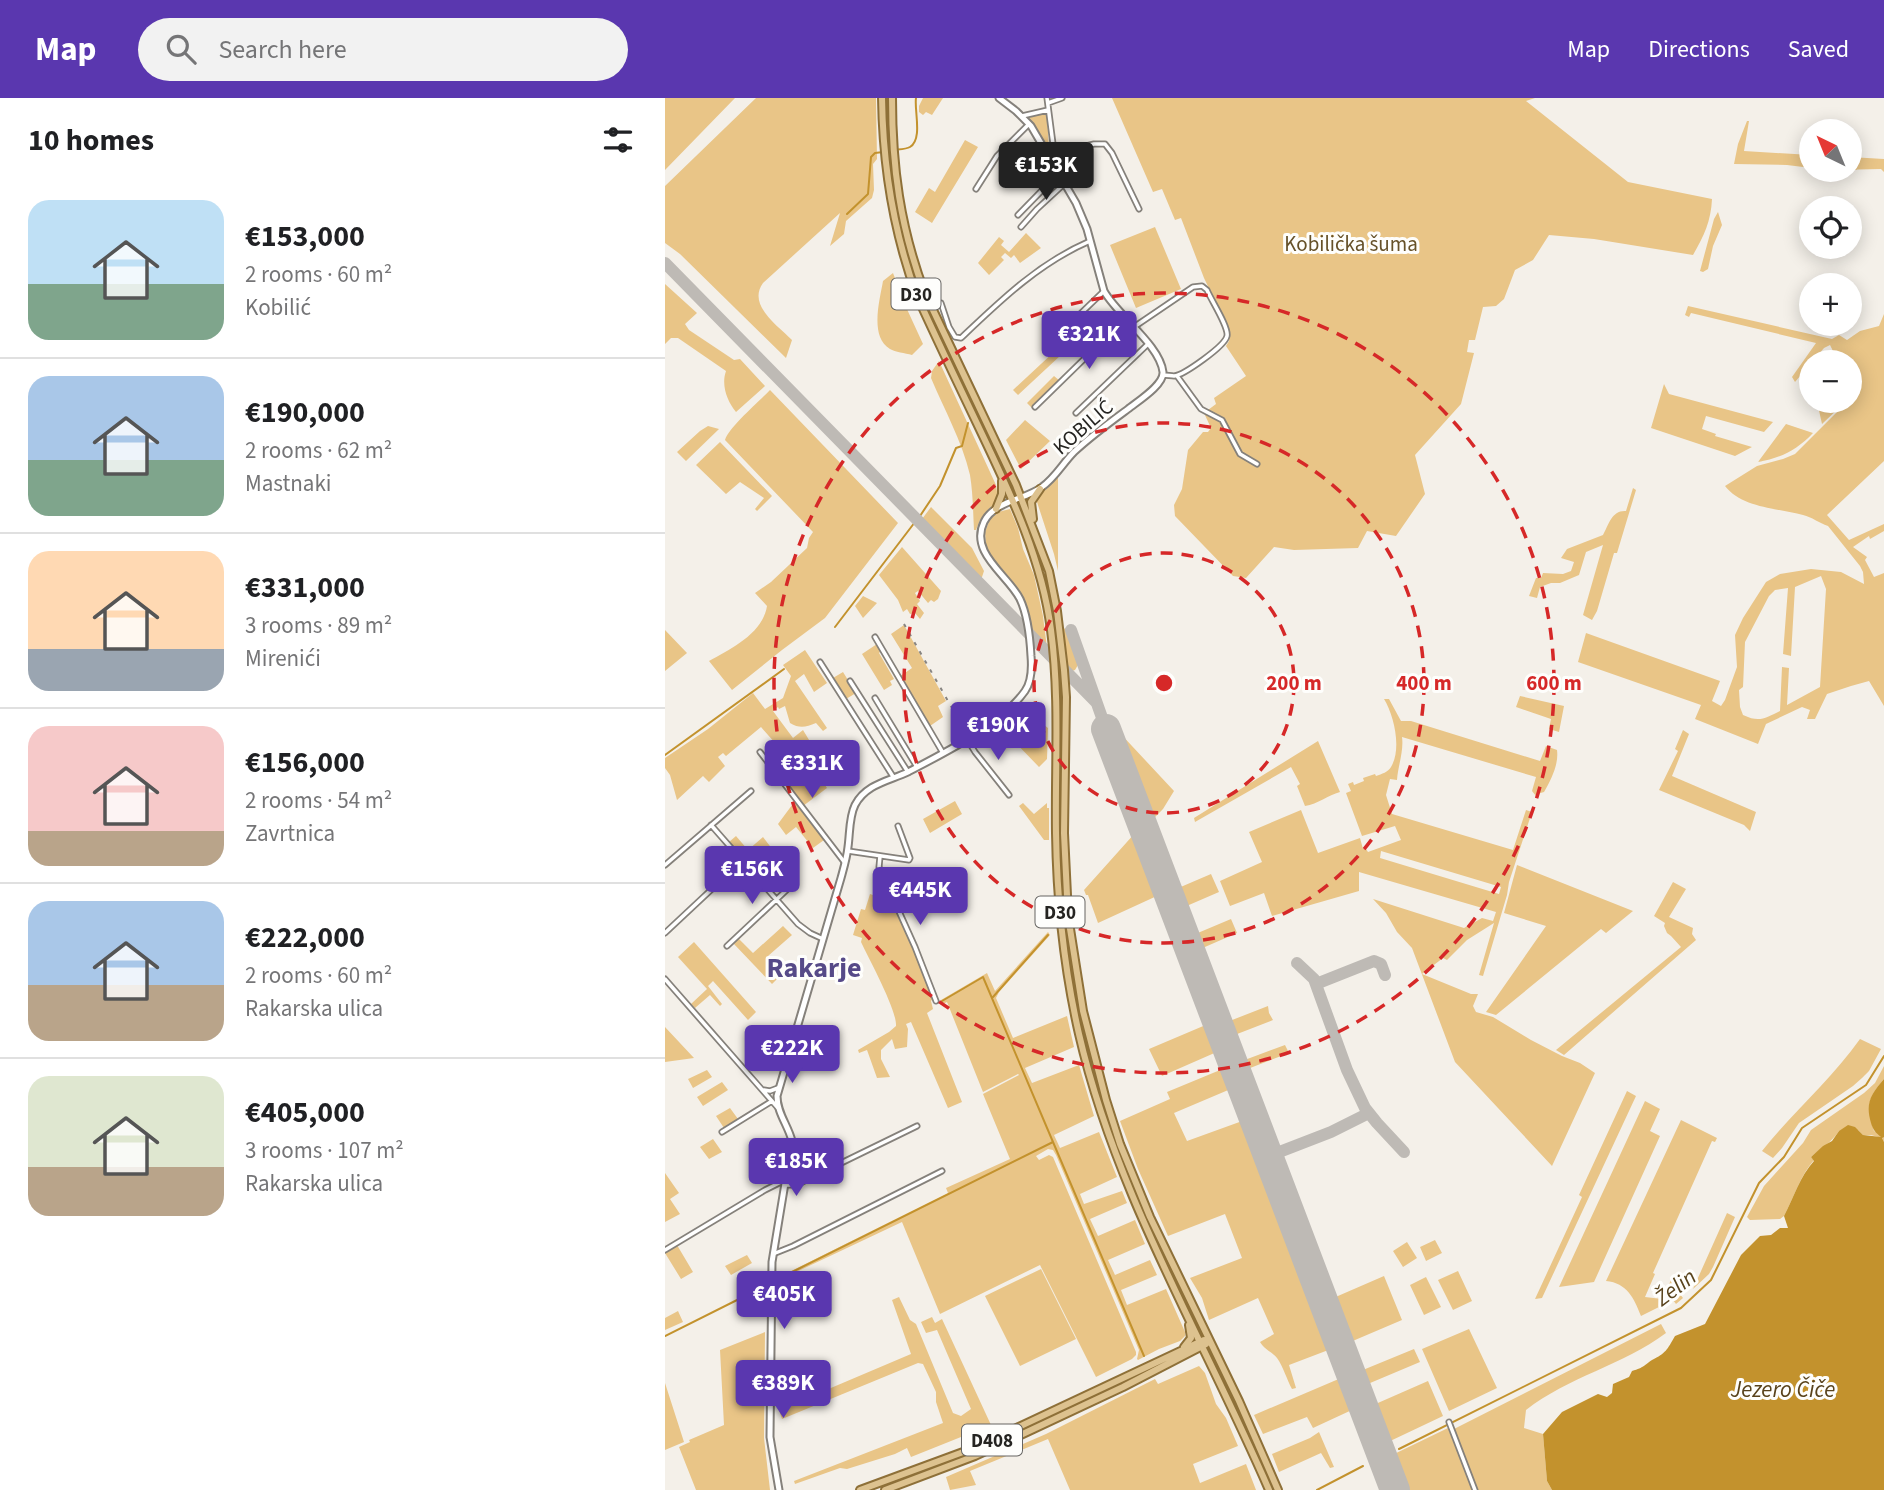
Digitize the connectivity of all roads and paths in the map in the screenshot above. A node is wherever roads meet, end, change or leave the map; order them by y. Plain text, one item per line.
1 (882, 98) edge
2 (892, 98) edge
3 (999, 98) edge
4 (1062, 98) edge
5 (1047, 100) edge
6 (1048, 110) junction
7 (1022, 116) junction
8 (1029, 124) junction
9 (1048, 155) junction
10 (1059, 173) junction
11 (1064, 183) junction
12 (976, 189) dead end
13 (1139, 209) dead end
14 (1018, 215) dead end
15 (1021, 227) dead end
16 (1090, 241) junction
17 (1104, 291) junction
18 (941, 303) dead end
19 (1126, 318) junction
20 (1134, 327) junction
21 (1050, 343) dead end
22 (1148, 344) junction
23 (1163, 375) junction
24 (1176, 376) junction
25 (1035, 407) dead end
26 (1076, 413) dead end
27 (1257, 464) dead end
28 (1002, 476) junction
29 (1039, 489) junction
30 (1021, 498) junction
31 (1013, 501) junction
32 (996, 509) junction
33 (1042, 554) junction
34 (875, 637) dead end
35 (820, 662) dead end
36 (850, 681) dead end
37 (875, 698) dead end
38 (967, 739) junction
39 (761, 752) dead end
40 (943, 753) junction
41 (917, 766) junction
42 (908, 772) junction
43 (894, 778) junction
44 (751, 791) dead end
45 (1009, 795) dead end
46 (711, 825) junction
47 (898, 826) dead end
48 (848, 851) junction
49 (880, 856) junction
50 (743, 860) junction
51 (845, 863) junction
52 (665, 865) edge
53 (794, 883) dead end
54 (777, 899) junction
55 (665, 933) edge
56 (823, 939) junction
57 (727, 946) dead end
58 (665, 979) edge
59 (936, 1001) dead end
60 (778, 1088) junction
61 (762, 1089) junction
62 (772, 1101) junction
63 (778, 1108) junction
64 (917, 1126) dead end
65 (722, 1132) dead end
66 (942, 1171) dead end
67 (786, 1182) junction
68 (665, 1250) edge
69 (772, 1254) junction
70 (1188, 1314) junction
71 (1210, 1340) junction
72 (1202, 1344) junction
73 (1180, 1350) junction
74 (1171, 1362) junction
75 (1212, 1365) junction
76 (1449, 1424) dead end
77 (779, 1490) edge
78 (860, 1490) edge
79 (885, 1490) edge
80 (1269, 1490) edge
81 (1278, 1490) edge
82 (1475, 1490) edge

1 - 28 main road, D30
2 - 30 main road, D30
3 - 7 main road
4 - 5 street
5 - 6 street
6 - 7 street
6 - 9 street
7 - 8 main road
8 - 9 main road
8 - 12 street
9 - 10 main road
9 - 13 street
10 - 11 main road
10 - 14 street
11 - 15 street
11 - 16 main road
16 - 17 main road
16 - 18 street
17 - 19 main road
17 - 21 street
19 - 20 main road
19 - 25 street
20 - 22 main road
20 - 24 street
22 - 23 main road
22 - 26 street
23 - 24 street
23 - 29 main road, KOBILIĆ
24 - 27 street
28 - 31 main road, D30
28 - 32 main road
29 - 30 main road, KOBILIĆ
29 - 33 main road
30 - 31 main road, KOBILIĆ
30 - 33 main road, D30
31 - 32 main road, KOBILIĆ
31 - 70 main road, D30
32 - 38 main road
33 - 71 main road, D30
34 - 40 street
35 - 43 street
36 - 42 street
37 - 41 street
38 - 40 main road
38 - 45 street
39 - 51 street
40 - 41 main road
41 - 42 main road
42 - 43 main road
43 - 48 main road
44 - 46 street
46 - 50 street
46 - 52 street
47 - 49 street
48 - 49 street
48 - 51 main road
49 - 59 street
50 - 54 street
50 - 55 street
51 - 56 main road
53 - 54 street
54 - 56 street
54 - 57 street
56 - 60 main road
58 - 61 street
60 - 61 street
60 - 63 main road
61 - 62 street
62 - 63 street
62 - 65 street
63 - 67 main road
64 - 67 street
66 - 69 street
67 - 68 street
67 - 69 main road
69 - 77 main road
70 - 72 main road, D30
70 - 73 main road
71 - 72 main road, D408
71 - 81 main road, D30
72 - 73 main road, D408
72 - 74 main road, D408
72 - 75 main road, D30
73 - 78 main road, D408
74 - 75 main road
74 - 79 main road, D408
75 - 80 main road, D30
76 - 82 street

